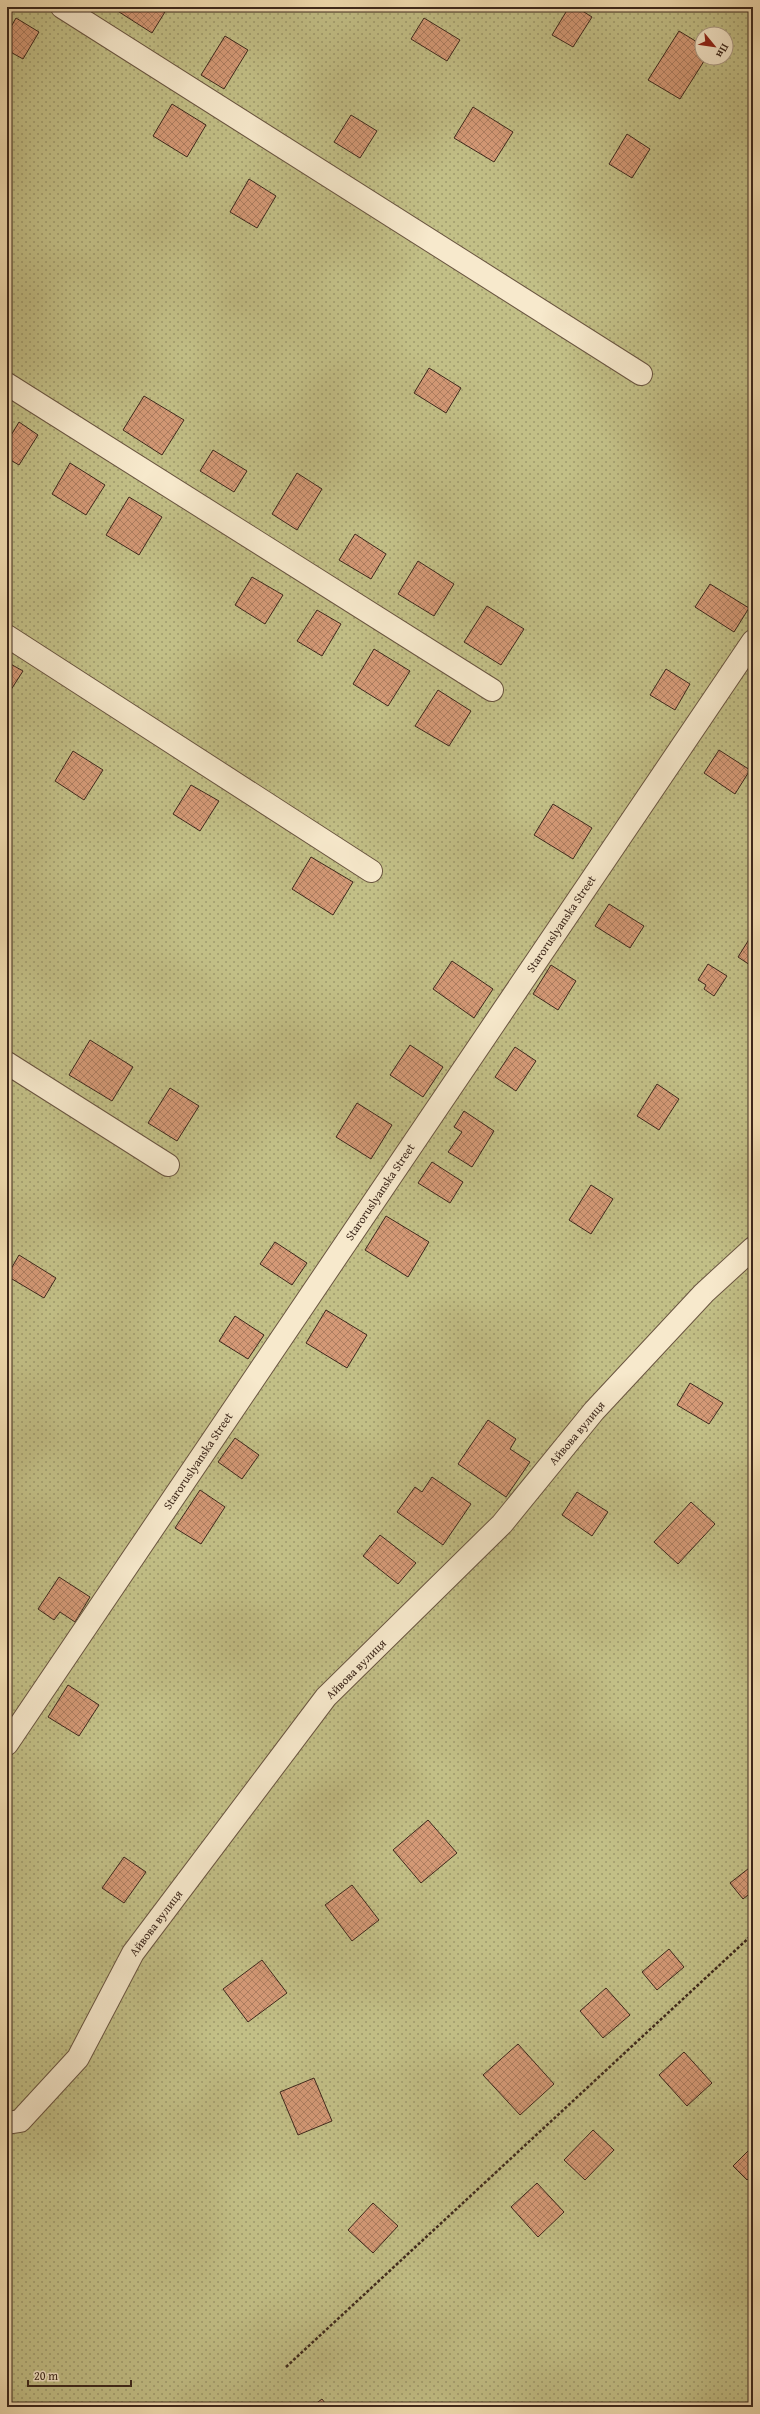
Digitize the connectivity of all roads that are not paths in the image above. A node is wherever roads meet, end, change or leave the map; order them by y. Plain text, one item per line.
1 (62, 7) edge
2 (641, 374) dead end
3 (7, 384) edge
4 (7, 636) edge
5 (753, 641) edge
6 (492, 690) dead end
7 (371, 871) dead end
8 (7, 1063) edge
9 (168, 1165) dead end
10 (753, 1248) edge
11 (7, 1744) edge
12 (11, 2119) edge

1 - 2 street
3 - 6 street
4 - 7 street
5 - 11 street, Staroruslyanska Street
8 - 9 street
10 - 12 street, Айвова вулиця

